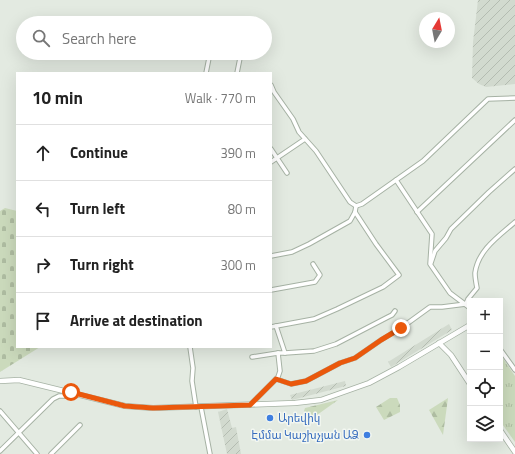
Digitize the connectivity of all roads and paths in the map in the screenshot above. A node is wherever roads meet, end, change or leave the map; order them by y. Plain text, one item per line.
1 (209, 60) edge
2 (239, 60) edge
3 (206, 72) edge
4 (237, 72) edge
5 (272, 87) edge
6 (515, 98) edge
7 (515, 120) edge
8 (305, 139) junction
9 (272, 150) edge
10 (277, 158) junction
11 (272, 161) edge
12 (515, 169) edge
13 (287, 173) dead end
14 (396, 180) junction
15 (356, 206) junction
16 (355, 212) junction
17 (417, 212) junction
18 (515, 222) edge
19 (272, 256) edge
20 (313, 264) dead end
21 (430, 264) junction
22 (272, 290) edge
23 (466, 304) junction
24 (395, 311) dead end
25 (272, 326) edge
26 (276, 326) junction
27 (467, 327) edge
28 (439, 343) junction
29 (190, 348) edge
30 (285, 353) junction
31 (503, 353) edge
32 (278, 354) junction
33 (252, 357) dead end
34 (515, 370) edge
35 (276, 379) junction
36 (467, 379) edge
37 (0, 382) edge
38 (71, 392) junction
39 (250, 405) junction
40 (196, 407) junction
41 (202, 407) junction
42 (0, 411) edge
43 (80, 425) dead end
44 (19, 433) junction
45 (503, 434) edge
46 (0, 451) edge
47 (515, 452) edge
48 (37, 454) edge
49 (51, 454) edge
50 (210, 454) edge

1 - 3 street
2 - 4 street
5 - 8 street
6 - 14 street
7 - 17 street
8 - 10 street
8 - 15 street
9 - 10 street
10 - 11 street
10 - 13 street
12 - 21 street
14 - 15 street
14 - 17 street
15 - 16 street
16 - 19 street
16 - 26 street
17 - 21 street
18 - 23 street
20 - 22 street
21 - 23 street
23 - 35 street
24 - 30 street
25 - 26 street
26 - 30 street
27 - 28 street
28 - 36 street
28 - 39 street
29 - 40 street
30 - 32 street
31 - 34 street
32 - 33 street
32 - 35 street
35 - 39 street
37 - 38 street
38 - 40 street
38 - 44 street
39 - 41 street
40 - 41 street
41 - 50 street
42 - 44 street
43 - 49 street
44 - 46 street
44 - 48 street
45 - 47 street

